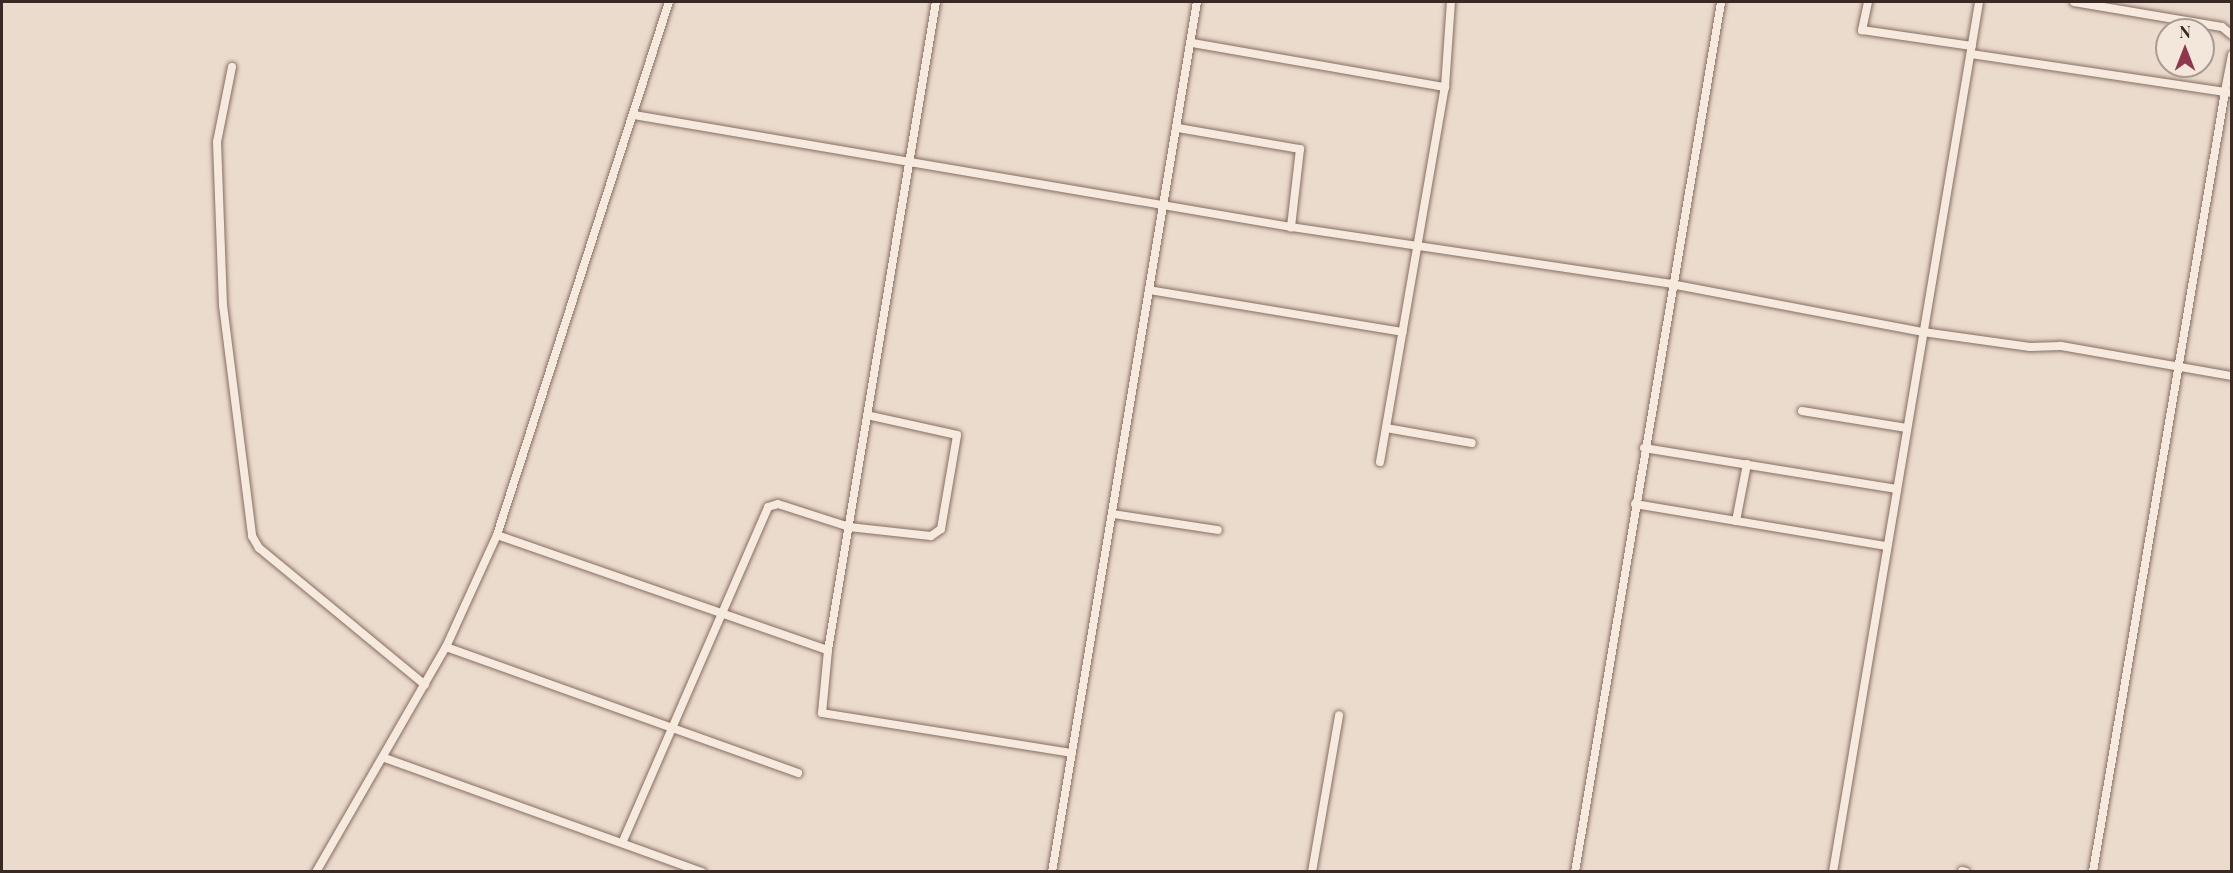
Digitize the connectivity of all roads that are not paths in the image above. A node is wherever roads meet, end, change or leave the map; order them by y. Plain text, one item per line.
1 (669, 2) edge
2 (936, 2) edge
3 (1197, 2) edge
4 (1451, 2) edge
5 (1722, 2) edge
6 (1868, 2) edge
7 (1979, 2) edge
8 (2074, 2) edge
9 (2232, 35) edge
10 (1192, 43) junction
11 (1971, 50) junction
12 (2232, 55) edge
13 (232, 67) dead end
14 (1445, 87) junction
15 (2228, 92) edge
16 (634, 115) junction
17 (1178, 128) junction
18 (909, 158) junction
19 (1163, 205) junction
20 (1292, 227) junction
21 (1420, 243) junction
22 (1671, 284) junction
23 (1149, 290) junction
24 (1403, 332) junction
25 (1923, 332) junction
26 (2178, 367) junction
27 (2232, 376) edge
28 (1802, 411) dead end
29 (867, 415) junction
30 (1386, 428) junction
31 (1907, 428) junction
32 (1472, 444) dead end
33 (1644, 448) junction
34 (1380, 462) dead end
35 (1747, 464) junction
36 (1897, 489) junction
37 (1635, 504) junction
38 (1113, 514) junction
39 (1736, 521) junction
40 (849, 527) junction
41 (1218, 530) dead end
42 (497, 536) junction
43 (1887, 546) junction
44 (721, 615) junction
45 (446, 647) junction
46 (828, 650) junction
47 (425, 685) junction
48 (1339, 714) dead end
49 (673, 729) junction
50 (1072, 753) junction
51 (385, 758) junction
52 (798, 773) dead end
53 (624, 841) junction
54 (1962, 871) edge
55 (316, 872) edge
56 (702, 872) edge
57 (1052, 872) edge
58 (1312, 872) edge
59 (1575, 872) edge
60 (1833, 872) edge
61 (1966, 872) edge
62 (2093, 872) edge

1 - 16 street
2 - 18 street
3 - 10 street
4 - 14 street
5 - 22 street
6 - 11 street
7 - 11 street
8 - 9 street
10 - 14 street
10 - 17 street
11 - 15 street
11 - 25 street
12 - 15 street
13 - 47 street
14 - 21 street
15 - 26 street
16 - 18 street
16 - 42 street
17 - 19 street
17 - 20 street
18 - 19 street
18 - 29 street
19 - 20 street
19 - 23 street
20 - 21 street
21 - 22 street
21 - 24 street
22 - 25 street
22 - 33 street
23 - 24 street
23 - 38 street
24 - 30 street
25 - 26 street
25 - 31 street
26 - 27 street
26 - 62 street
28 - 31 street
29 - 40 street
29 - 40 street
30 - 32 street
30 - 34 street
31 - 36 street
33 - 35 street
33 - 37 street
35 - 36 street
35 - 39 street
36 - 43 street
37 - 39 street
37 - 59 street
38 - 41 street
38 - 50 street
39 - 43 street
40 - 44 street
40 - 46 street
42 - 44 street
42 - 45 street
43 - 60 street
44 - 46 street
44 - 49 street
45 - 47 street
45 - 49 street
46 - 50 street
47 - 51 street
48 - 58 street
49 - 52 street
49 - 53 street
50 - 57 street
51 - 53 street
51 - 55 street
53 - 56 street
54 - 61 street

